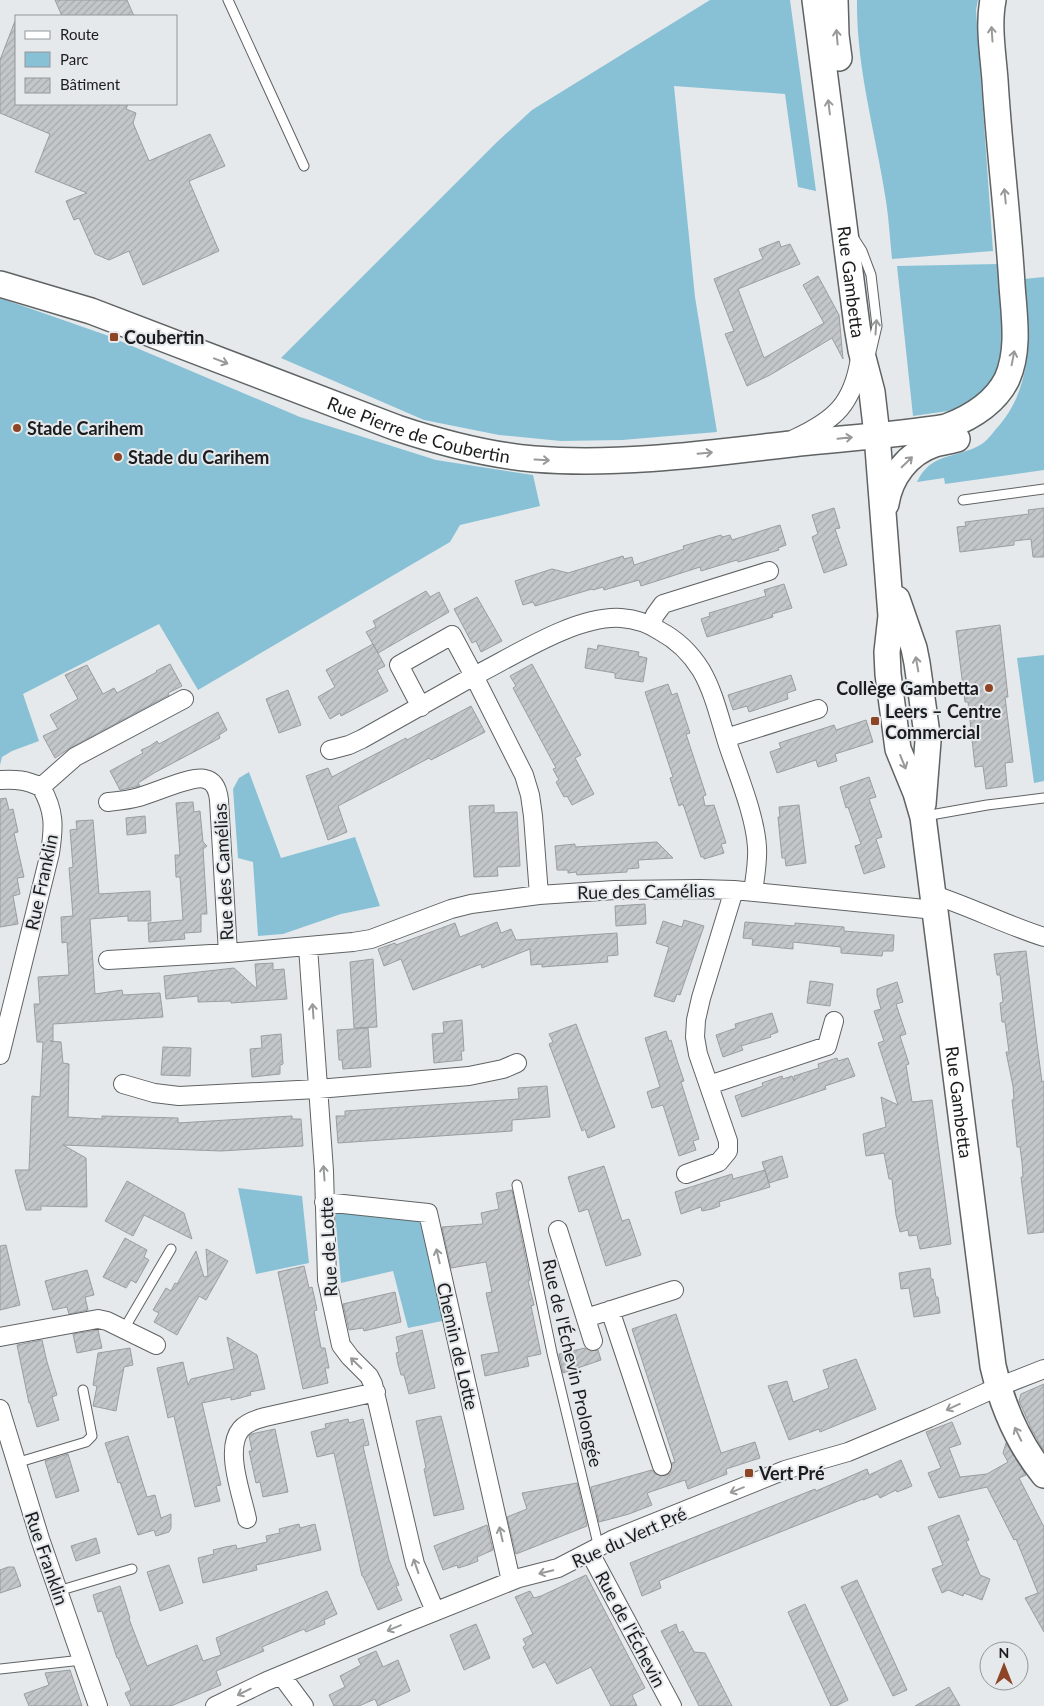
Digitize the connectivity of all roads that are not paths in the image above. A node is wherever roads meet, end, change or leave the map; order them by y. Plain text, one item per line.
1 (228, 0) edge
2 (815, 0) edge
3 (835, 0) edge
4 (993, 0) edge
5 (304, 166) dead end
6 (844, 225) junction
7 (0, 271) edge
8 (0, 284) edge
9 (91, 311) junction
10 (860, 368) junction
11 (998, 392) junction
12 (877, 435) junction
13 (762, 448) junction
14 (1044, 489) edge
15 (963, 500) dead end
16 (883, 522) junction
17 (768, 571) dead end
18 (651, 625) junction
19 (474, 676) junction
20 (184, 699) dead end
21 (421, 707) junction
22 (818, 709) dead end
23 (726, 738) junction
24 (330, 750) dead end
25 (0, 780) edge
26 (41, 787) junction
27 (1044, 798) edge
28 (108, 802) dead end
29 (923, 817) junction
30 (734, 890) junction
31 (753, 892) junction
32 (539, 895) junction
33 (934, 903) junction
34 (1044, 937) edge
35 (308, 947) junction
36 (228, 953) junction
37 (108, 960) dead end
38 (834, 1021) dead end
39 (3, 1035) edge
40 (0, 1055) edge
41 (517, 1063) dead end
42 (123, 1084) dead end
43 (709, 1085) junction
44 (318, 1089) junction
45 (686, 1174) dead end
46 (517, 1185) dead end
47 (324, 1202) junction
48 (558, 1230) dead end
49 (170, 1249) dead end
50 (674, 1290) dead end
51 (610, 1310) junction
52 (586, 1318) junction
53 (124, 1330) junction
54 (0, 1338) edge
55 (593, 1341) dead end
56 (156, 1345) dead end
57 (1044, 1369) edge
58 (998, 1386) junction
59 (84, 1390) dead end
60 (376, 1392) junction
61 (0, 1409) edge
62 (9, 1454) edge
63 (662, 1466) dead end
64 (1044, 1475) edge
65 (247, 1519) dead end
66 (595, 1550) junction
67 (132, 1569) dead end
68 (511, 1581) junction
69 (58, 1591) junction
70 (435, 1611) junction
71 (82, 1660) junction
72 (0, 1669) edge
73 (281, 1675) junction
74 (98, 1706) edge
75 (215, 1706) edge
76 (304, 1706) edge
77 (672, 1706) edge

1 - 5 lane
6 -> 2 street, Rue Gambetta
6 -> 3 street
11 -> 4 street
10 -> 6 street, Rue Gambetta
7 - 9 street, Rue Pierre de Coubertin
8 - 9 street, Rue Pierre de Coubertin
9 -> 13 street, Rue Pierre de Coubertin
10 - 12 street, Rue Gambetta
10 - 13 street, Rue Pierre de Coubertin
11 - 12 street, Rue Pierre de Coubertin
16 -> 11 street
13 -> 12 street, Rue Pierre de Coubertin
12 - 16 street, Rue Gambetta
14 - 15 lane
16 - 29 street, Rue Gambetta
17 - 18 street
18 - 19 street
18 - 23 street
19 - 21 street
19 - 21 street
19 - 32 street
20 - 26 street
21 - 24 street
22 - 23 street
23 - 31 street
25 - 26 street
26 - 39 street, Rue Franklin
27 - 29 lane
28 - 36 street, Rue des Camélias
29 - 33 street, Rue Gambetta
30 - 31 street, Rue des Camélias
30 - 32 street, Rue des Camélias
30 - 43 street
31 - 33 street, Rue des Camélias
32 - 35 street, Rue des Camélias
33 - 34 street, Rue des Camélias
33 - 58 street, Rue Gambetta
35 - 36 street, Rue des Camélias
44 -> 35 street, Rue de Lotte
36 - 37 street, Rue des Camélias
38 - 43 street
39 - 40 street, Rue Franklin
41 - 44 street
42 - 44 street
43 - 45 street
47 -> 44 street, Rue de Lotte
46 - 66 lane, Rue de l'Échevin Prolongée
60 -> 47 street, Rue de Lotte
68 -> 47 street, Chemin de Lotte
48 - 52 street
49 - 53 lane
50 - 51 street
51 - 52 street
51 - 63 street
52 - 55 street
53 - 54 street
53 - 56 street
57 - 58 street, Rue du Vert Pré
64 -> 58 street, Rue Gambetta
58 -> 66 street, Rue du Vert Pré
59 - 62 lane
60 - 65 street
70 -> 60 street, Rue de Lotte
61 - 62 street, Rue Franklin
62 - 69 street, Rue Franklin
66 -> 68 street, Rue du Vert Pré
66 - 77 street, Rue de l'Échevin
67 - 69 lane
68 - 70 street, Rue du Vert Pré
69 - 71 street, Rue Franklin
70 -> 73 street, Rue du Vert Pré
71 - 72 lane
71 - 74 street, Rue Franklin
73 -> 75 street, Rue du Vert Pré
73 - 76 street

